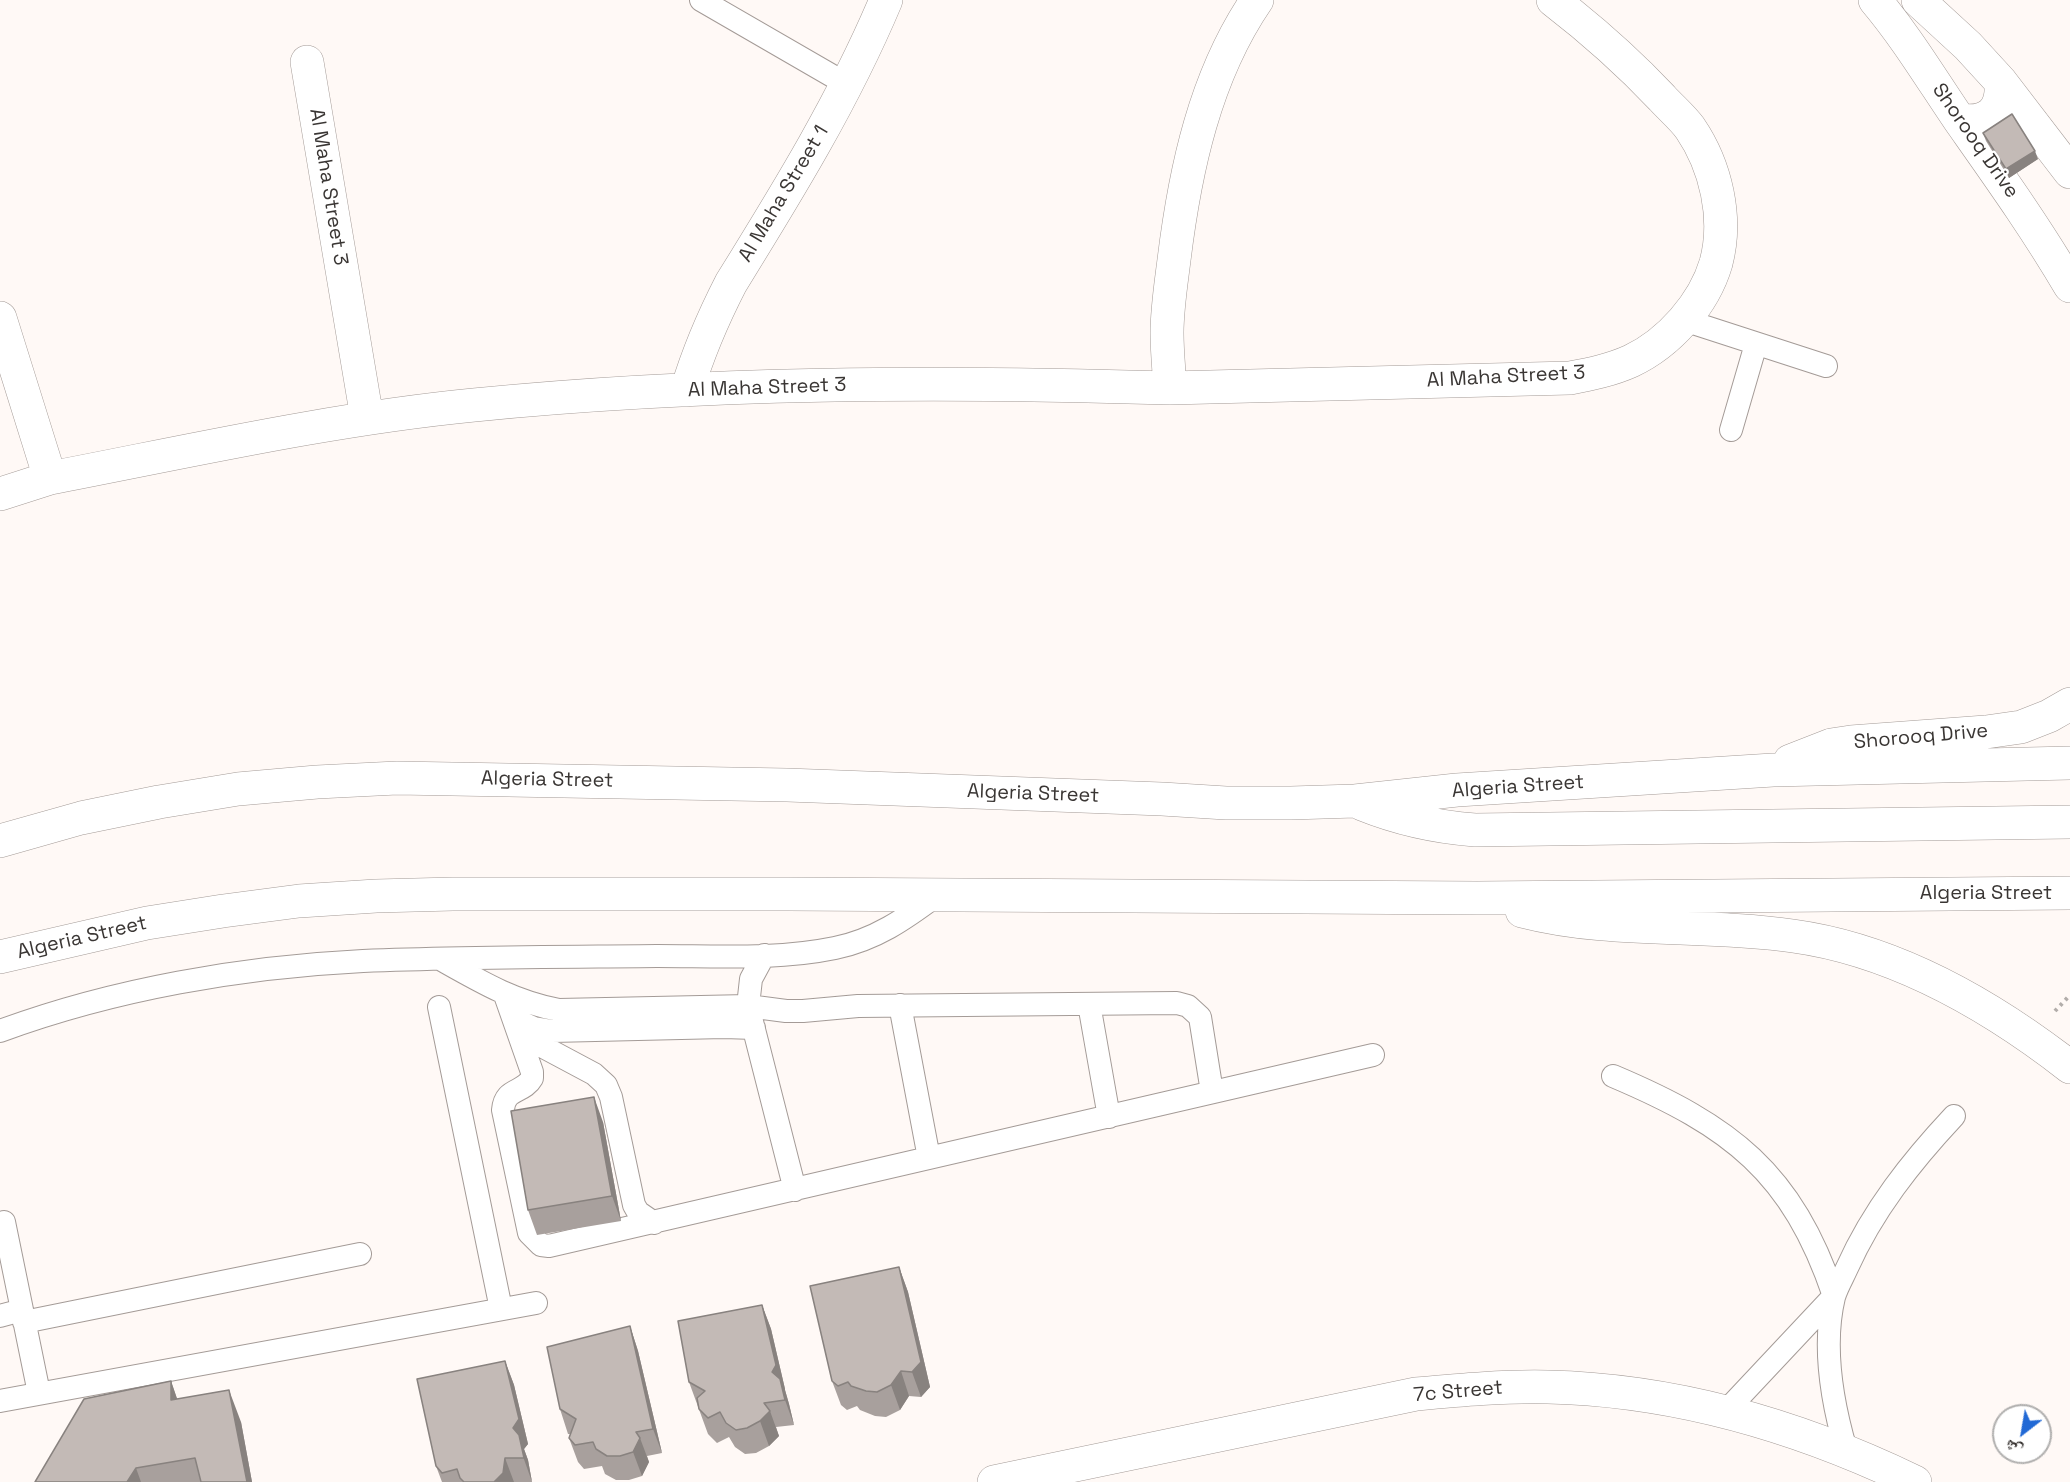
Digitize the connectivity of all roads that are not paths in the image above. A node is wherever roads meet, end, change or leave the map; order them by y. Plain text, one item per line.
1 (702, 0) edge
2 (886, 0) edge
3 (1257, 0) edge
4 (1553, 0) edge
5 (1875, 0) edge
6 (1918, 0) edge
7 (307, 63) dead end
8 (2001, 82) junction
9 (848, 85) junction
10 (1960, 120) junction
11 (2070, 172) edge
12 (2070, 286) edge
13 (0, 318) edge
14 (1684, 320) junction
15 (1756, 344) junction
16 (1826, 366) dead end
17 (1170, 388) junction
18 (687, 390) junction
19 (367, 418) junction
20 (1731, 430) dead end
21 (50, 478) junction
22 (0, 494) edge
23 (2070, 705) edge
24 (2070, 763) edge
25 (1773, 770) junction
26 (1355, 801) junction
27 (2070, 822) edge
28 (0, 841) edge
29 (2070, 893) edge
30 (937, 895) junction
31 (1477, 898) junction
32 (764, 955) junction
33 (0, 957) edge
34 (440, 959) junction
35 (505, 995) junction
36 (1089, 1004) junction
37 (900, 1005) junction
38 (748, 1006) junction
39 (438, 1007) dead end
40 (517, 1027) junction
41 (754, 1028) junction
42 (0, 1031) edge
43 (1373, 1055) dead end
44 (2070, 1067) edge
45 (1613, 1076) dead end
46 (1212, 1092) junction
47 (1954, 1116) dead end
48 (1109, 1117) junction
49 (929, 1158) junction
50 (795, 1190) junction
51 (4, 1222) dead end
52 (654, 1223) junction
53 (360, 1254) dead end
54 (1834, 1296) junction
55 (536, 1303) dead end
56 (501, 1309) junction
57 (0, 1316) edge
58 (23, 1316) junction
59 (39, 1393) junction
60 (0, 1401) edge
61 (1726, 1411) junction
62 (1846, 1450) junction
63 (994, 1482) edge
64 (1915, 1482) edge

1 - 9 lane
2 - 9 street, Al Maha Street 1
3 - 17 street
4 - 14 street, Al Maha Street 3
5 - 10 street, Shorooq Drive
6 - 8 street
7 - 19 street, Al Maha Street 3
8 - 10 street
8 - 11 street
9 - 18 street, Al Maha Street 1
10 - 12 street, Shorooq Drive
13 - 21 street
14 - 15 lane
14 - 17 street, Al Maha Street 3
15 - 16 lane
15 - 20 lane
17 - 18 street, Al Maha Street 3
18 - 19 street, Al Maha Street 3
19 - 21 street, Al Maha Street 3
21 - 22 street, Al Maha Street 3
23 - 25 street, Shorooq Drive
24 - 25 street, Algeria Street
25 - 26 street, Algeria Street
26 - 27 street
26 - 28 street, Algeria Street
29 - 31 street, Algeria Street
30 - 31 street, Algeria Street
30 - 32 lane
30 - 33 street, Algeria Street
31 - 44 street
32 - 34 lane
32 - 38 lane
34 - 35 lane
34 - 42 lane
35 - 38 lane
35 - 40 lane
36 - 37 lane
36 - 46 lane
36 - 48 lane
37 - 38 lane
37 - 49 lane
38 - 41 lane
39 - 56 lane
40 - 41 lane
40 - 52 lane
40 - 52 lane
41 - 50 lane
43 - 46 lane
45 - 54 lane
46 - 48 lane
47 - 54 lane
48 - 49 lane
49 - 50 lane
50 - 52 lane
51 - 58 lane
53 - 58 lane
54 - 61 lane
54 - 62 lane
55 - 56 lane
56 - 59 lane
57 - 58 lane
58 - 59 lane
59 - 60 lane
61 - 62 street, 7c Street
61 - 63 street, 7c Street
62 - 64 street, 7c Street

